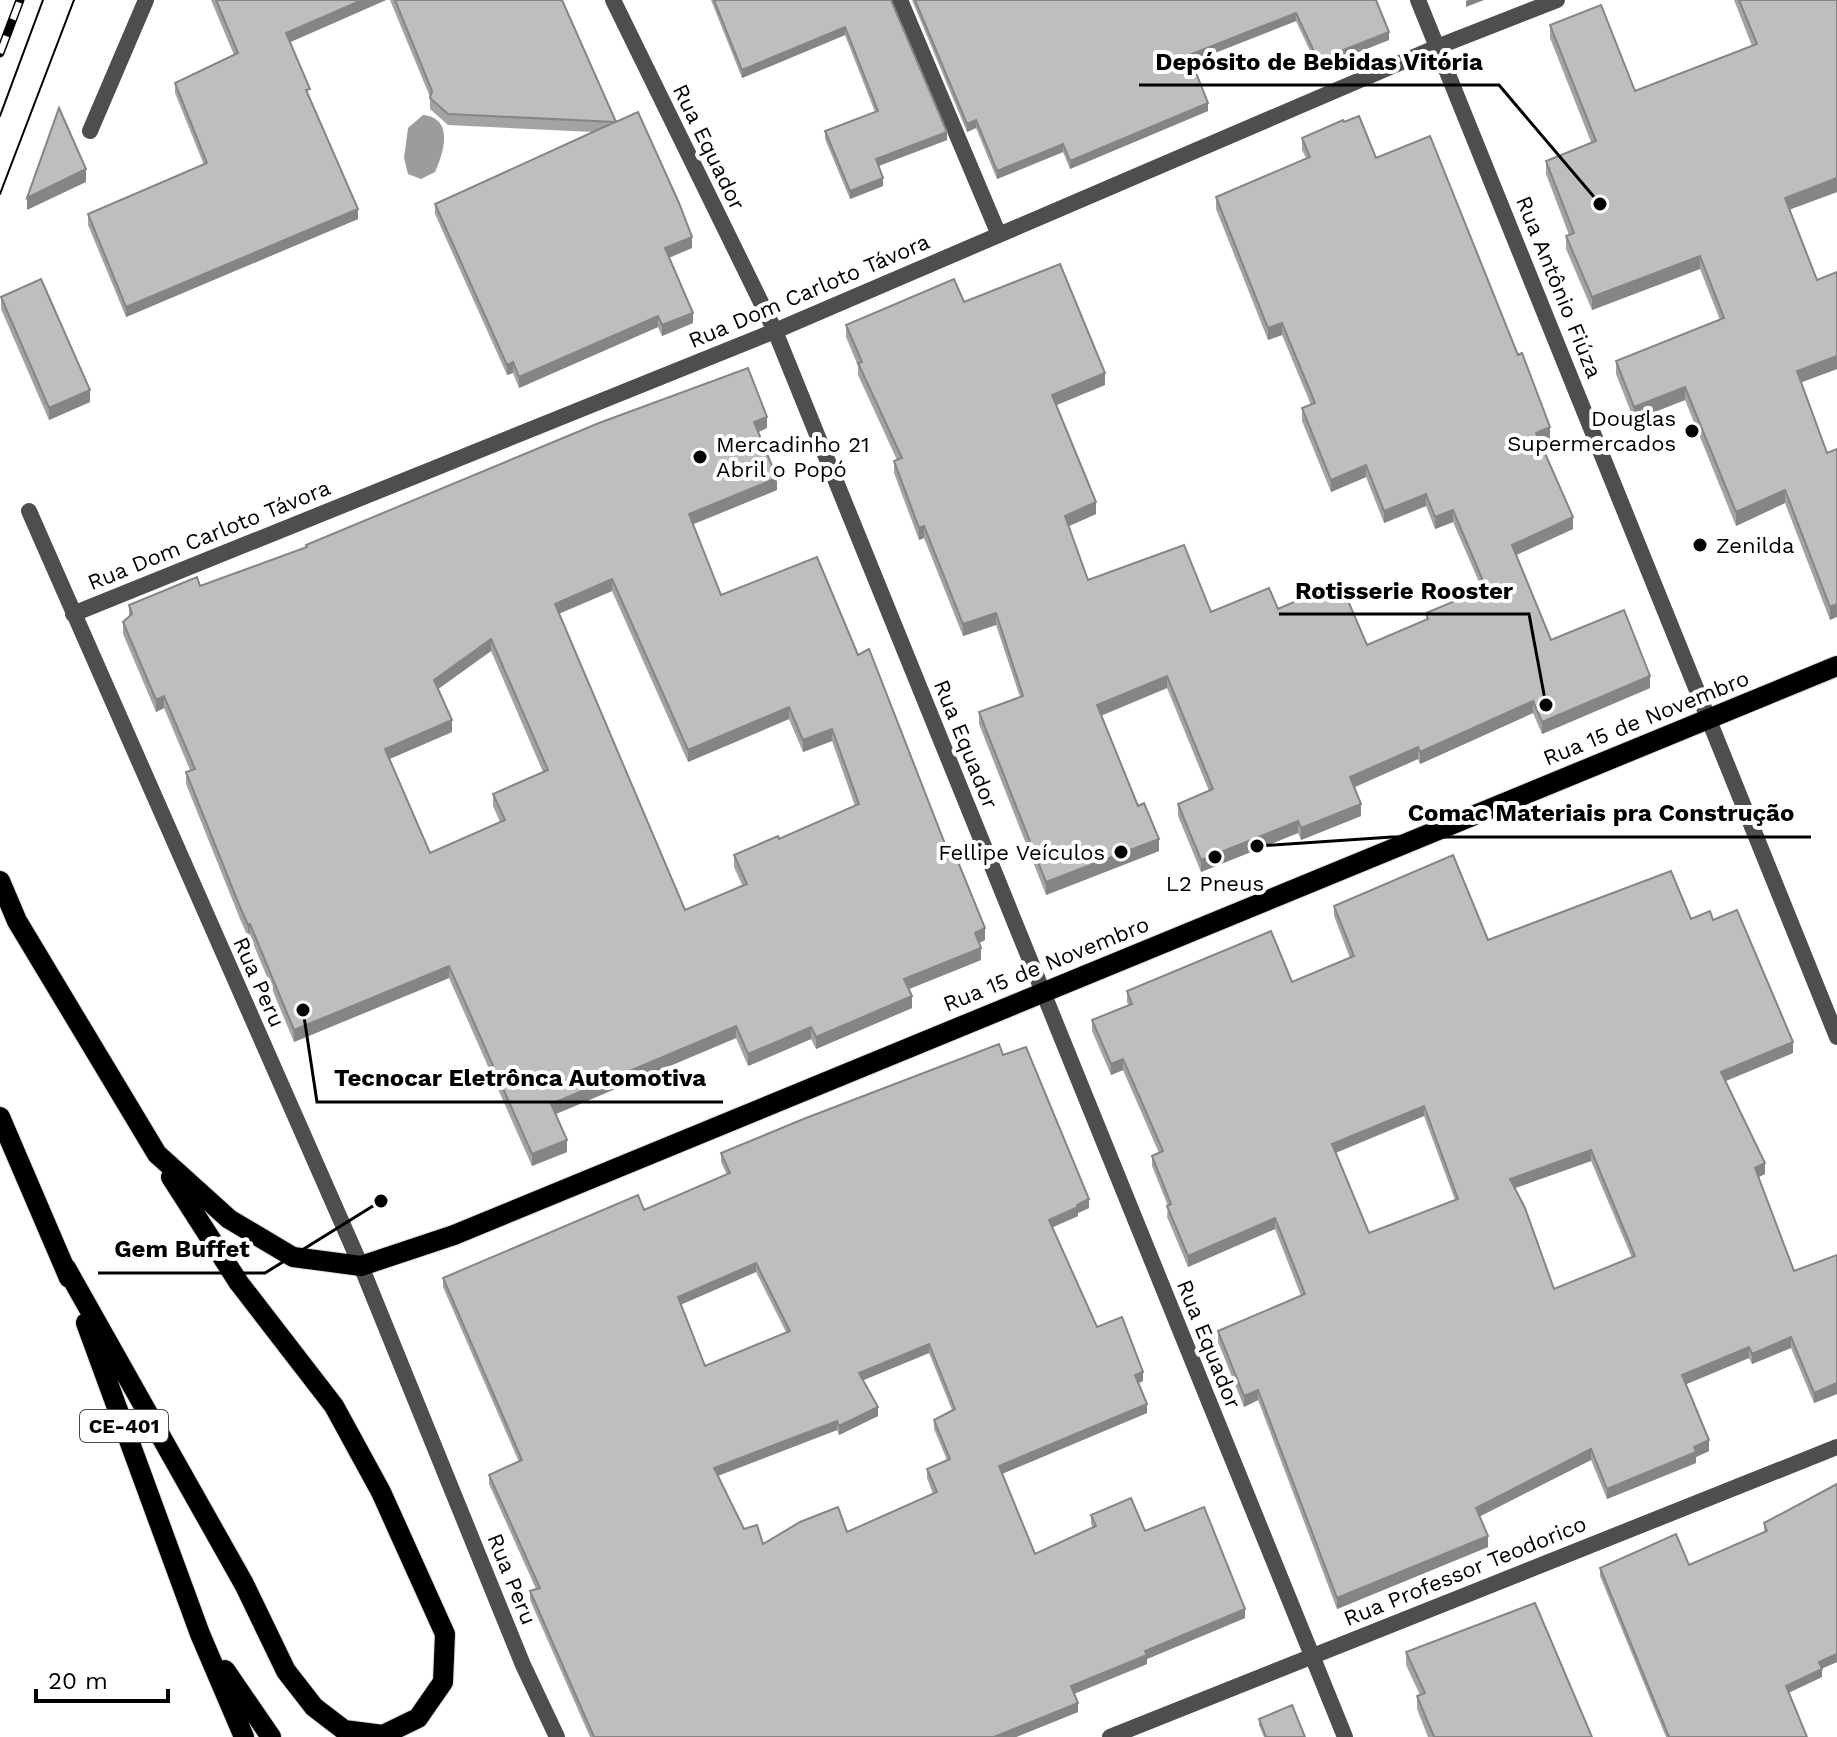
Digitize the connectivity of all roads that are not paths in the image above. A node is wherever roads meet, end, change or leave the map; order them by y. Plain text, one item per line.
1 (146, 0) edge
2 (613, 0) edge
3 (900, 0) edge
4 (1418, 0) edge
5 (1557, 0) edge
6 (1437, 47) junction
7 (90, 131) dead end
8 (999, 235) junction
9 (775, 331) junction
10 (29, 511) dead end
11 (73, 614) junction
12 (1837, 666) edge
13 (1710, 718) junction
14 (0, 881) edge
15 (1043, 993) junction
16 (1837, 1037) edge
17 (0, 1117) edge
18 (157, 1154) junction
19 (361, 1266) junction
20 (66, 1268) junction
21 (1837, 1447) edge
22 (200, 1634) junction
23 (1311, 1657) junction
24 (244, 1737) edge
25 (271, 1737) edge
26 (557, 1737) edge
27 (1110, 1737) edge
28 (1345, 1737) edge

1 - 7 street
2 - 9 street, Rua Equador
3 - 8 street
4 - 6 street, Rua Antônio Fiúza
5 - 6 street, Rua Dom Carloto Távora
6 - 8 street, Rua Dom Carloto Távora
6 - 13 street, Rua Antônio Fiúza
8 - 9 street, Rua Dom Carloto Távora
9 - 11 street, Rua Dom Carloto Távora
9 - 15 street, Rua Equador
10 - 11 street, Rua Peru
11 - 19 street, Rua Peru
12 - 13 main road, Rua 15 de Novembro
13 - 15 main road, Rua 15 de Novembro
13 - 16 street, Rua Antônio Fiúza
14 - 18 main road
15 - 19 main road, Rua 15 de Novembro
15 - 23 street, Rua Equador
17 - 20 main road, CE-401
18 - 19 main road
18 - 20 main road
19 - 26 street, Rua Peru
20 - 22 main road, CE-401
21 - 23 street, Rua Professor Teodorico
22 - 24 main road, CE-401
22 - 25 main road
23 - 27 street, Rua Professor Teodorico
23 - 28 street, Rua Equador

